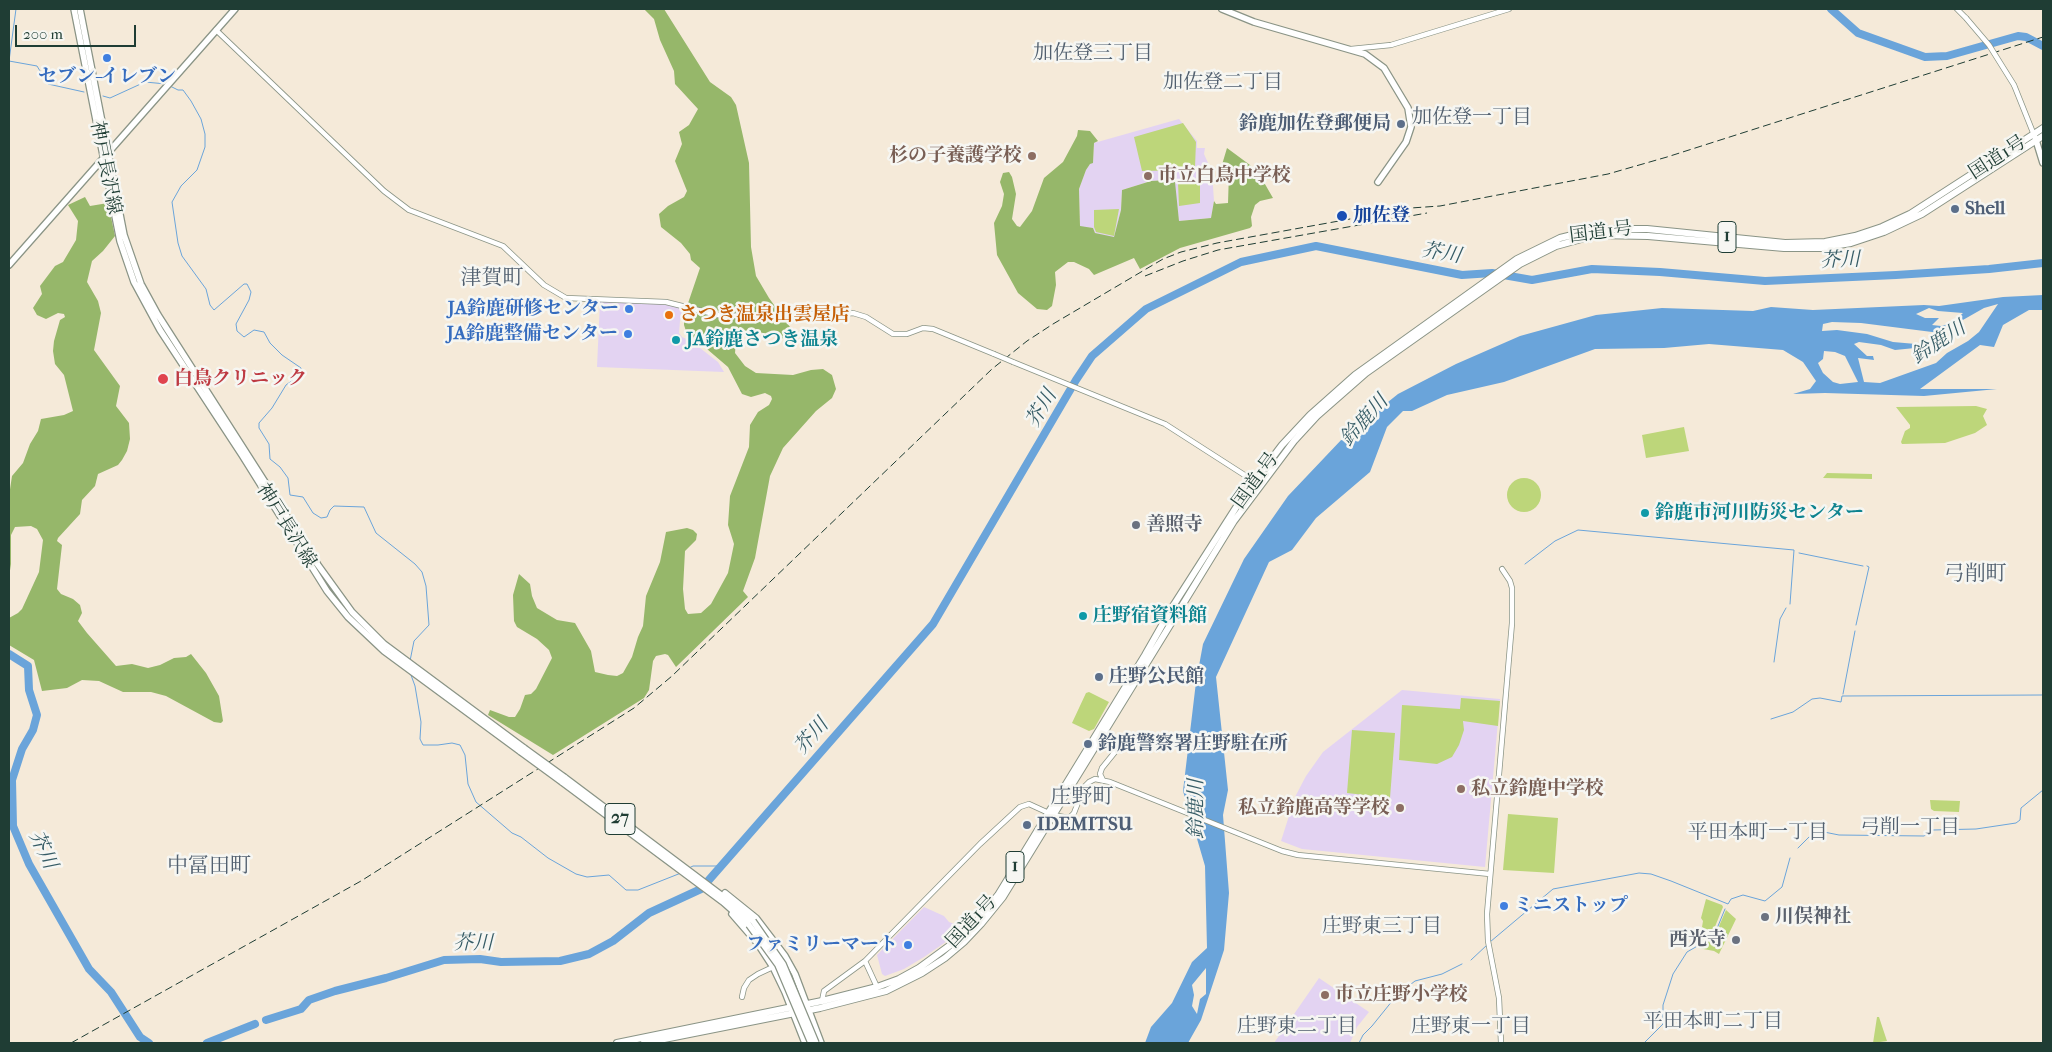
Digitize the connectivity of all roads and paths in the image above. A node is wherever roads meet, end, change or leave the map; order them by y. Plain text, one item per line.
1 (74, 9) edge
2 (80, 9) edge
3 (235, 9) edge
4 (1222, 9) edge
5 (1509, 9) edge
6 (1957, 9) edge
7 (216, 30) junction
8 (1349, 48) junction
9 (2043, 128) edge
10 (2043, 136) edge
11 (2035, 138) junction
12 (108, 153) junction
13 (103, 159) junction
14 (2043, 163) edge
15 (1378, 182) dead end
16 (1682, 235) junction
17 (9, 265) edge
18 (1484, 285) junction
19 (1257, 483) junction
20 (1502, 570) dead end
21 (1101, 738) junction
22 (522, 750) junction
23 (1103, 780) junction
24 (1051, 814) junction
25 (674, 862) junction
26 (1490, 874) junction
27 (715, 891) junction
28 (751, 923) junction
29 (865, 961) junction
30 (773, 967) junction
31 (877, 987) junction
32 (742, 997) dead end
33 (822, 1001) junction
34 (800, 1009) junction
35 (617, 1043) edge
36 (644, 1043) edge
37 (805, 1043) edge
38 (811, 1043) edge
39 (816, 1043) edge
40 (821, 1043) edge
41 (1500, 1043) edge

1 - 13 main road, 神戸長沢線 / 27
2 - 12 main road, 神戸長沢線 / 27
3 - 7 main road
4 - 8 main road
5 - 8 street
6 - 11 street, bridge
7 - 12 main road
7 - 19 street, bridge
8 - 15 main road
9 - 11 highway, 国道1号 / 1
10 - 11 highway, 国道1号 / 1
11 - 14 main road
11 - 16 highway, 国道1号 / 1
12 - 13 main road
12 - 22 main road, 神戸長沢線 / 27
13 - 17 main road
13 - 22 main road, 神戸長沢線 / 27
16 - 18 highway, 国道1号 / 1
16 - 18 highway, 国道1号 / 1
18 - 19 highway, 国道1号 / 1
19 - 21 highway, 国道1号 / 1
19 - 24 highway, 国道1号 / 1
20 - 26 street
21 - 23 street
21 - 24 highway, 国道1号 / 1
22 - 25 main road, 神戸長沢線 / 27, bridge
23 - 24 street
23 - 26 street
24 - 29 street
24 - 31 highway, 国道1号 / 1
24 - 34 highway, 国道1号 / 1
25 - 27 main road, 神戸長沢線 / 27
25 - 27 main road, 神戸長沢線 / 27
26 - 41 street
27 - 28 main road, 神戸長沢線
27 - 28 main road, 神戸長沢線 / 27
28 - 30 main road, 神戸長沢線 / 27
28 - 34 main road, 神戸長沢線 / 27, bridge
28 - 34 main road, 神戸長沢線 / 27
29 - 31 street
29 - 33 street
30 - 32 street
30 - 34 main road, 神戸長沢線 / 27
31 - 33 highway, 国道1号 / 1
33 - 34 highway, 国道1号 / 1
34 - 35 highway, 国道1号 / 1
34 - 36 highway, 国道1号 / 1
34 - 37 main road
34 - 38 main road, bridge
34 - 39 main road, bridge
34 - 40 main road

